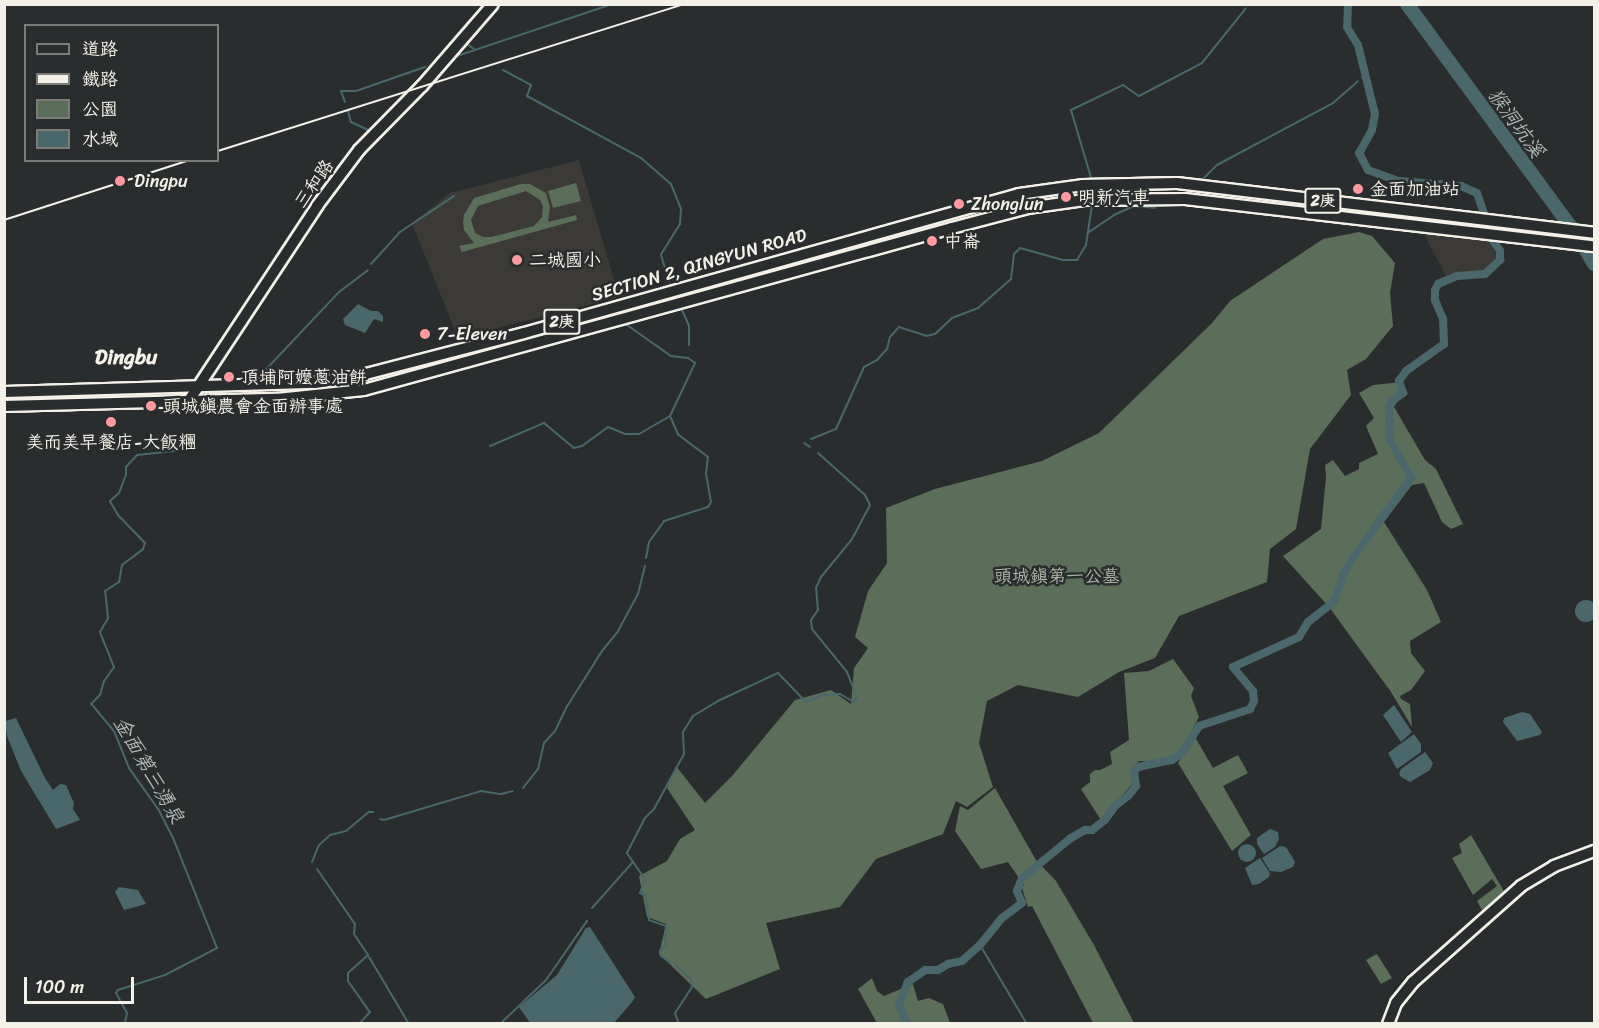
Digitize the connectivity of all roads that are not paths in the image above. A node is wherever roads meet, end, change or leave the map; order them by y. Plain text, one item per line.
1 (493, 4) edge
2 (1594, 233) edge
3 (1594, 246) edge
4 (523, 329) junction
5 (527, 344) junction
6 (198, 387) junction
7 (4, 392) edge
8 (188, 402) junction
9 (4, 406) edge
10 (1594, 851) edge
11 (1388, 1023) edge

1 - 6 main road, 三和路
2 - 4 main road, SECTION 2, QINGYUN ROAD / 2庚
3 - 5 main road, SECTION 2, QINGYUN ROAD / 2庚
4 - 5 main road
4 - 6 main road, SECTION 2, QINGYUN ROAD / 2庚
5 - 8 main road, SECTION 2, QINGYUN ROAD / 2庚
6 - 7 main road, SECTION 2, QINGYUN ROAD / 2庚
6 - 8 main road, 三和路
8 - 9 main road, SECTION 2, QINGYUN ROAD / 2庚
10 - 11 main road

